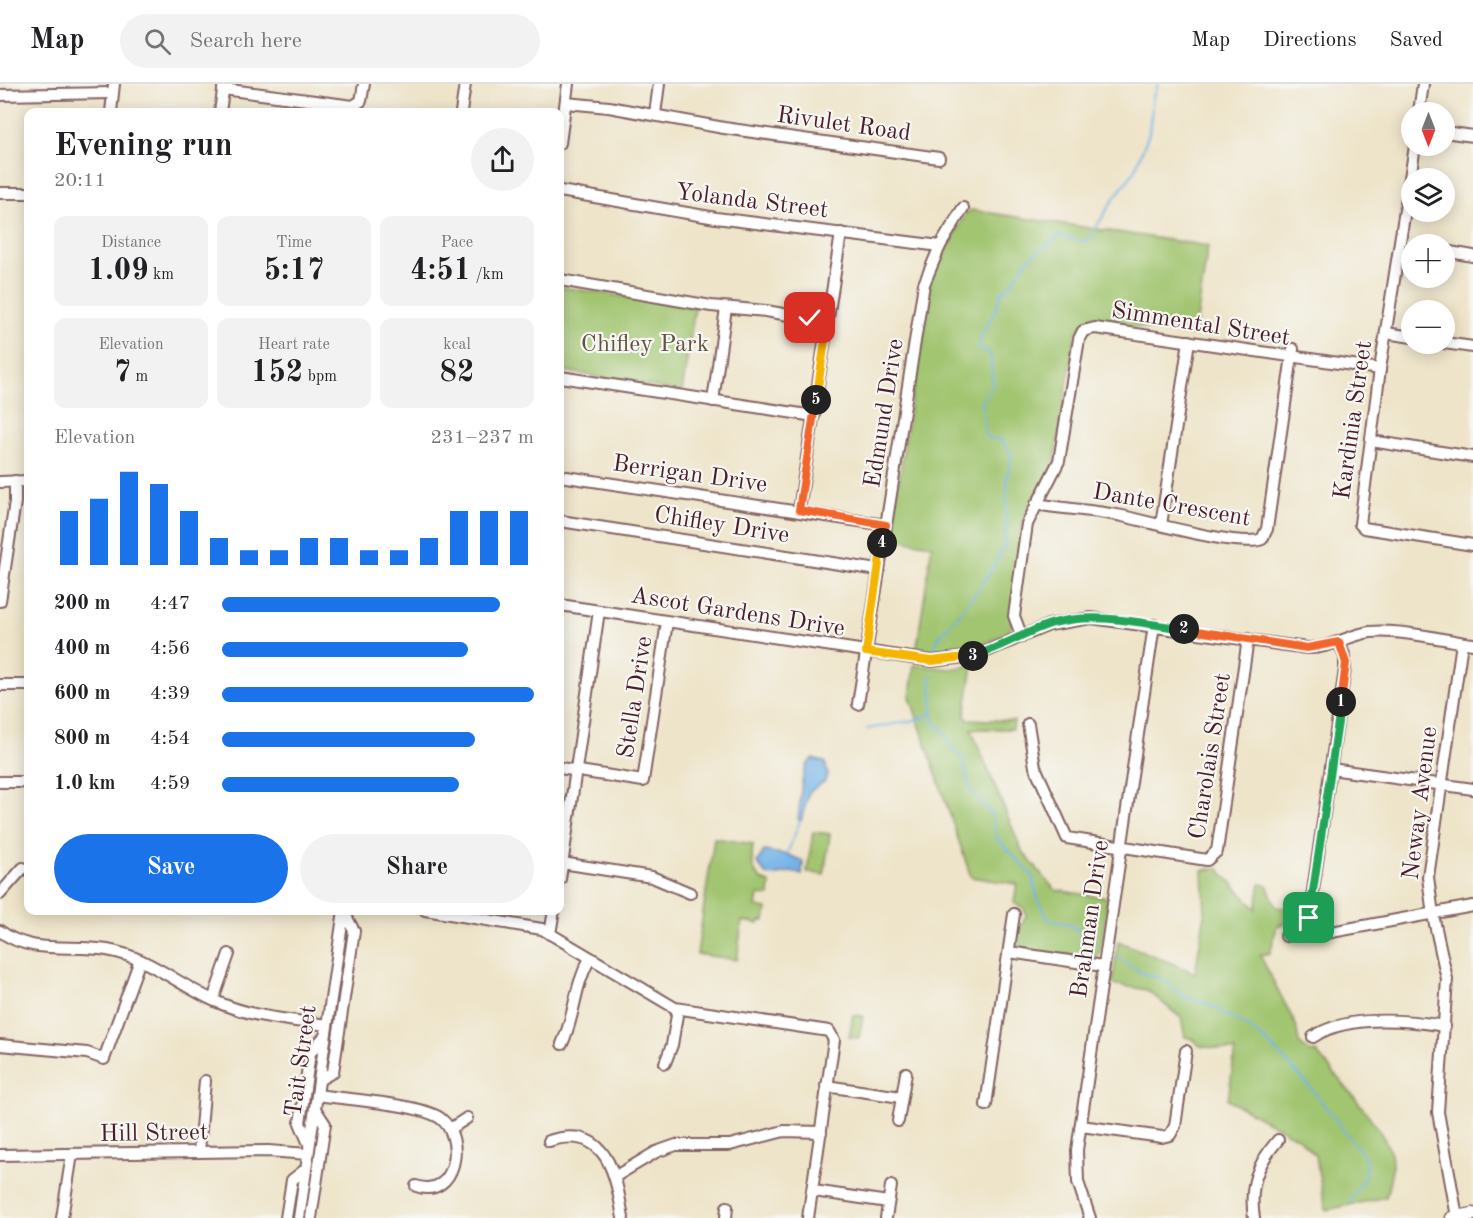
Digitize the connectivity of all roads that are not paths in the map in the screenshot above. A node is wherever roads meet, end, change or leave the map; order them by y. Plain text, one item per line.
1 (364, 84) edge
2 (465, 84) edge
3 (568, 84) edge
4 (659, 84) edge
5 (1423, 84) edge
6 (224, 87) edge
7 (20, 89) edge
8 (113, 89) edge
9 (0, 95) edge
10 (1420, 102) edge
11 (566, 103) junction
12 (111, 108) edge
13 (221, 108) edge
14 (461, 108) edge
15 (655, 114) junction
16 (564, 116) edge
17 (1455, 134) edge
18 (1473, 136) edge
19 (1413, 156) edge
20 (939, 158) dead end
21 (564, 192) edge
22 (24, 193) edge
23 (0, 194) edge
24 (963, 208) dead end
25 (841, 233) junction
26 (1400, 244) joint
27 (940, 246) junction
28 (1455, 253) edge
29 (1473, 256) edge
30 (564, 281) edge
31 (726, 308) junction
32 (828, 322) junction
33 (1386, 333) junction
34 (1401, 335) edge
35 (1189, 341) junction
36 (1455, 345) edge
37 (1473, 347) edge
38 (1292, 354) junction
39 (1380, 369) junction
40 (564, 378) edge
41 (713, 401) junction
42 (814, 416) junction
43 (1371, 441) junction
44 (1473, 457) edge
45 (564, 477) edge
46 (15, 481) junction
47 (24, 481) edge
48 (0, 482) edge
49 (1036, 504) junction
50 (799, 510) junction
51 (564, 522) edge
52 (886, 525) junction
53 (1161, 525) junction
54 (1473, 545) edge
55 (878, 570) junction
56 (0, 601) edge
57 (564, 605) edge
58 (599, 611) junction
59 (667, 622) junction
60 (1154, 625) junction
61 (1022, 637) junction
62 (1248, 639) junction
63 (1339, 642) junction
64 (1468, 643) edge
65 (866, 652) junction
66 (0, 685) edge
67 (24, 685) edge
68 (858, 704) dead end
69 (1028, 724) dead end
70 (564, 769) edge
71 (1331, 769) junction
72 (574, 771) junction
73 (0, 782) edge
74 (24, 782) edge
75 (1441, 784) junction
76 (1473, 789) edge
77 (564, 848) edge
78 (1121, 848) junction
79 (564, 864) edge
80 (23, 868) dead end
81 (690, 893) dead end
82 (0, 894) edge
83 (1473, 906) edge
84 (1014, 914) dead end
85 (343, 915) edge
86 (346, 915) edge
87 (466, 915) edge
88 (553, 915) edge
89 (1433, 915) junction
90 (1310, 928) junction
91 (0, 931) edge
92 (550, 934) junction
93 (1286, 936) dead end
94 (1009, 952) junction
95 (229, 954) dead end
96 (1105, 955) junction
97 (591, 958) junction
98 (140, 960) junction
99 (213, 1000) junction
100 (678, 1009) junction
101 (1445, 1026) junction
102 (326, 1029) junction
103 (1313, 1037) dead end
104 (562, 1044) dead end
105 (0, 1045) edge
106 (1186, 1051) dead end
107 (665, 1063) dead end
108 (906, 1073) dead end
109 (319, 1080) junction
110 (205, 1081) dead end
111 (826, 1086) junction
112 (317, 1095) junction
113 (901, 1097) junction
114 (986, 1105) dead end
115 (315, 1109) junction
116 (467, 1118) dead end
117 (898, 1121) dead end
118 (1081, 1126) junction
119 (450, 1128) junction
120 (821, 1132) junction
121 (1278, 1140) dead end
122 (549, 1141) dead end
123 (309, 1149) junction
124 (199, 1152) junction
125 (72, 1154) junction
126 (0, 1155) edge
127 (306, 1168) junction
128 (616, 1176) junction
129 (416, 1186) dead end
130 (891, 1186) dead end
131 (814, 1191) junction
132 (888, 1202) junction
133 (1473, 1214) edge
134 (1454, 1217) edge
135 (62, 1218) edge
136 (286, 1218) edge
137 (298, 1218) edge
138 (311, 1218) edge
139 (623, 1218) edge
140 (808, 1218) edge
141 (886, 1218) edge
142 (1090, 1218) edge
143 (1254, 1218) edge

1 - 6 street
2 - 14 street
3 - 11 street
4 - 15 street
5 - 10 street
6 - 13 street
7 - 8 street
7 - 9 street
8 - 12 street
11 - 15 street, Rivulet Road
11 - 16 street
15 - 20 street, Rivulet Road
17 - 18 street
19 - 26 street, Kardinia Street
21 - 25 street, Yolanda Street
22 - 23 street
24 - 27 street, Edmund Drive
25 - 27 street, Yolanda Street
25 - 32 street
26 - 33 street, Kardinia Street
27 - 52 street, Edmund Drive
28 - 29 street
30 - 31 street
31 - 32 street
31 - 41 street
32 - 42 street
33 - 34 street
33 - 39 street, Kardinia Street
35 - 38 street, Simmental Street
35 - 49 street, Simmental Street
35 - 53 street
36 - 37 street
38 - 39 street, Simmental Street
38 - 53 street, Dante Crescent
39 - 43 street, Kardinia Street
40 - 41 street
41 - 42 street
42 - 50 street
43 - 44 street
43 - 54 street, Kardinia Street
45 - 50 street, Berrigan Drive
46 - 47 street
46 - 48 street
46 - 56 street
49 - 53 street, Dante Crescent
49 - 61 street, Simmental Street
50 - 52 street, Berrigan Drive
51 - 55 street, Chifley Drive
52 - 55 street, Edmund Drive
55 - 65 street, Edmund Drive
57 - 58 street, Ascot Gardens Drive
58 - 59 street, Ascot Gardens Drive
58 - 72 street
59 - 65 street, Ascot Gardens Drive
59 - 72 street, Stella Drive
60 - 61 street, Ascot Gardens Drive
60 - 62 street, Ascot Gardens Drive
60 - 78 street, Brahman Drive
61 - 65 street, Ascot Gardens Drive
62 - 63 street, Ascot Gardens Drive
62 - 78 street, Charolais Street
63 - 64 street, Ascot Gardens Drive
63 - 71 street
64 - 75 street, Neway Avenue
65 - 68 street, Edmund Drive
66 - 67 street
69 - 78 street
70 - 72 street
71 - 75 street
71 - 90 street
72 - 77 street
73 - 74 street
75 - 76 street
75 - 89 street, Neway Avenue
78 - 96 street, Brahman Drive
79 - 81 street
80 - 82 street
83 - 89 street
84 - 94 street
85 - 102 street, Tait Street
86 - 109 street
87 - 92 street
88 - 92 street
89 - 90 street
89 - 101 street, Neway Avenue
90 - 93 street
91 - 98 street
92 - 97 street
94 - 96 street
94 - 114 street
95 - 99 street
96 - 118 street, Brahman Drive
97 - 100 street
97 - 104 street
98 - 99 street
98 - 105 street
99 - 102 street
100 - 107 street
100 - 111 street
101 - 103 street
101 - 134 street, Neway Avenue
102 - 109 street, Tait Street
102 - 123 street
106 - 118 street
108 - 113 street
109 - 112 street, Tait Street
110 - 124 street
111 - 113 street
111 - 120 street
112 - 115 street, Tait Street
112 - 119 street
113 - 117 street
115 - 123 street, Tait Street
115 - 138 street
116 - 119 street
118 - 142 street, Brahman Drive
119 - 129 street
120 - 128 street
120 - 131 street
121 - 143 street
122 - 128 street
123 - 124 street, Hill Street
123 - 127 street, Tait Street
124 - 125 street, Hill Street
125 - 126 street, Hill Street
125 - 135 street
127 - 136 street
127 - 137 street, Tait Street
128 - 139 street
130 - 132 street
131 - 132 street
131 - 140 street
132 - 141 street
133 - 134 main road

